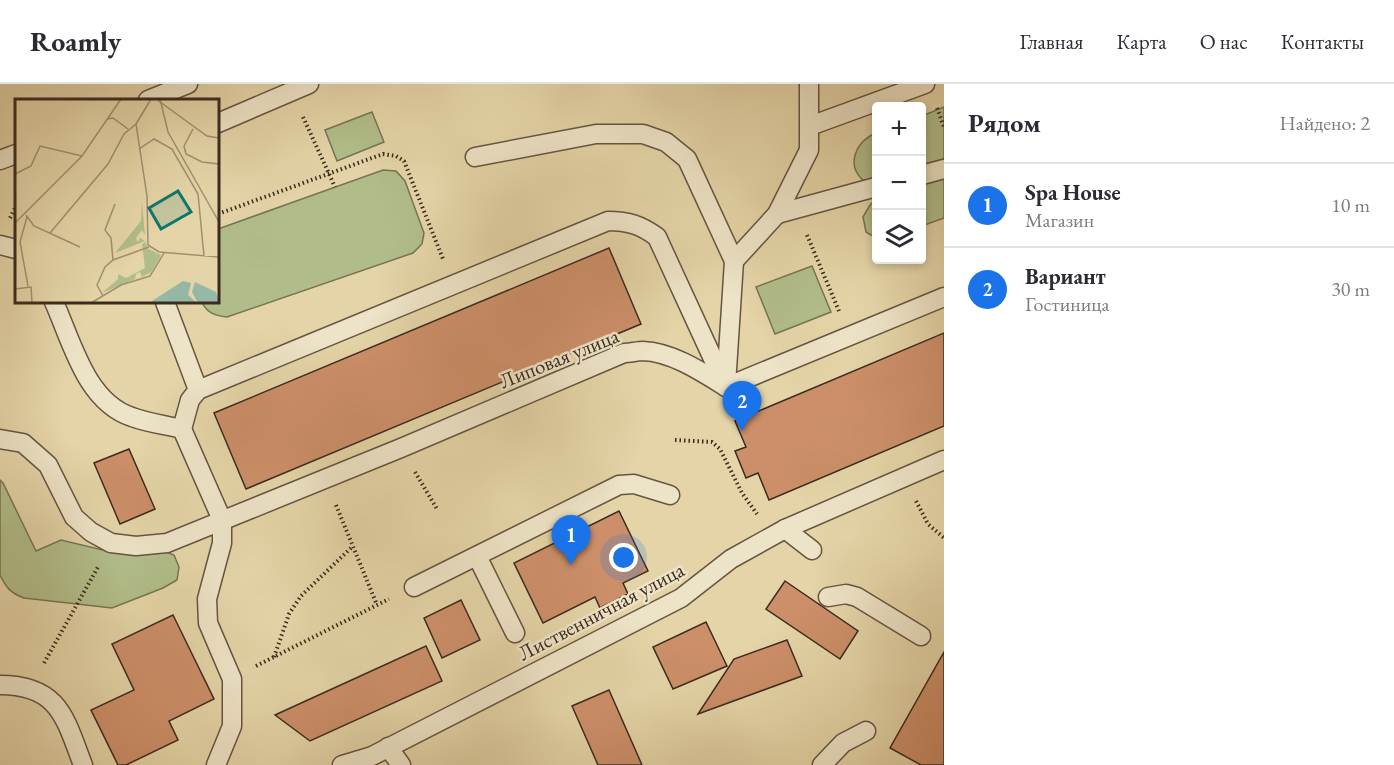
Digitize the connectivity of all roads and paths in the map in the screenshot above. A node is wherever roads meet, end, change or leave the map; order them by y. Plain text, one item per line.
1 (188, 84) edge
2 (309, 84) edge
3 (809, 84) edge
4 (925, 84) edge
5 (292, 92) junction
6 (150, 99) edge
7 (940, 115) dead end
8 (219, 123) edge
9 (810, 126) junction
10 (944, 127) edge
11 (15, 154) edge
12 (475, 157) dead end
13 (0, 160) edge
14 (944, 169) edge
15 (328, 173) junction
16 (926, 174) edge
17 (335, 187) dead end
18 (872, 188) edge
19 (219, 214) edge
20 (777, 214) junction
21 (0, 245) edge
22 (811, 245) dead end
23 (15, 249) edge
24 (734, 261) junction
25 (454, 285) junction
26 (944, 297) edge
27 (54, 303) edge
28 (165, 303) edge
29 (850, 336) junction
30 (726, 387) junction
31 (198, 390) junction
32 (182, 429) junction
33 (0, 440) edge
34 (675, 440) dead end
35 (401, 448) junction
36 (944, 460) edge
37 (904, 478) junction
38 (670, 495) dead end
39 (437, 510) dead end
40 (222, 520) junction
41 (344, 523) dead end
42 (779, 533) junction
43 (944, 538) edge
44 (111, 543) junction
45 (353, 546) junction
46 (812, 550) dead end
47 (477, 556) junction
48 (414, 587) joint
49 (828, 597) dead end
50 (377, 605) junction
51 (515, 633) dead end
52 (921, 636) dead end
53 (274, 657) junction
54 (232, 679) junction
55 (0, 685) edge
56 (30, 689) junction
57 (866, 731) dead end
58 (388, 747) junction
59 (83, 765) edge
60 (216, 765) edge
61 (342, 765) edge
62 (400, 765) edge
63 (822, 765) edge

1 - 6 lane
2 - 5 lane
3 - 9 lane
4 - 9 lane
5 - 8 lane
5 - 15 path
7 - 10 path
9 - 20 lane
11 - 13 lane
12 - 24 lane
14 - 16 lane
15 - 17 path
15 - 19 path
15 - 25 path
18 - 20 lane
20 - 24 lane
21 - 23 lane
22 - 29 path
24 - 30 lane
25 - 30 lane
25 - 31 lane
26 - 29 lane
27 - 32 lane
28 - 31 lane
29 - 30 lane
30 - 35 lane, Липовая улица
31 - 32 lane
32 - 40 lane
33 - 44 lane
34 - 42 path
35 - 39 path
35 - 40 lane, Липовая улица
36 - 37 lane, Лиственничная улица
37 - 42 lane, Лиственничная улица
37 - 43 path
38 - 47 lane
40 - 44 lane, Липовая улица
40 - 54 lane
41 - 45 path
42 - 46 lane
42 - 58 lane, Лиственничная улица
44 - 56 path
45 - 50 path
45 - 53 path
47 - 48 lane
47 - 51 lane
48 - 50 path
49 - 52 lane
50 - 53 path
53 - 54 path
54 - 60 lane
55 - 56 lane
56 - 59 lane
57 - 63 lane
58 - 61 lane, Лиственничная улица
58 - 62 lane

